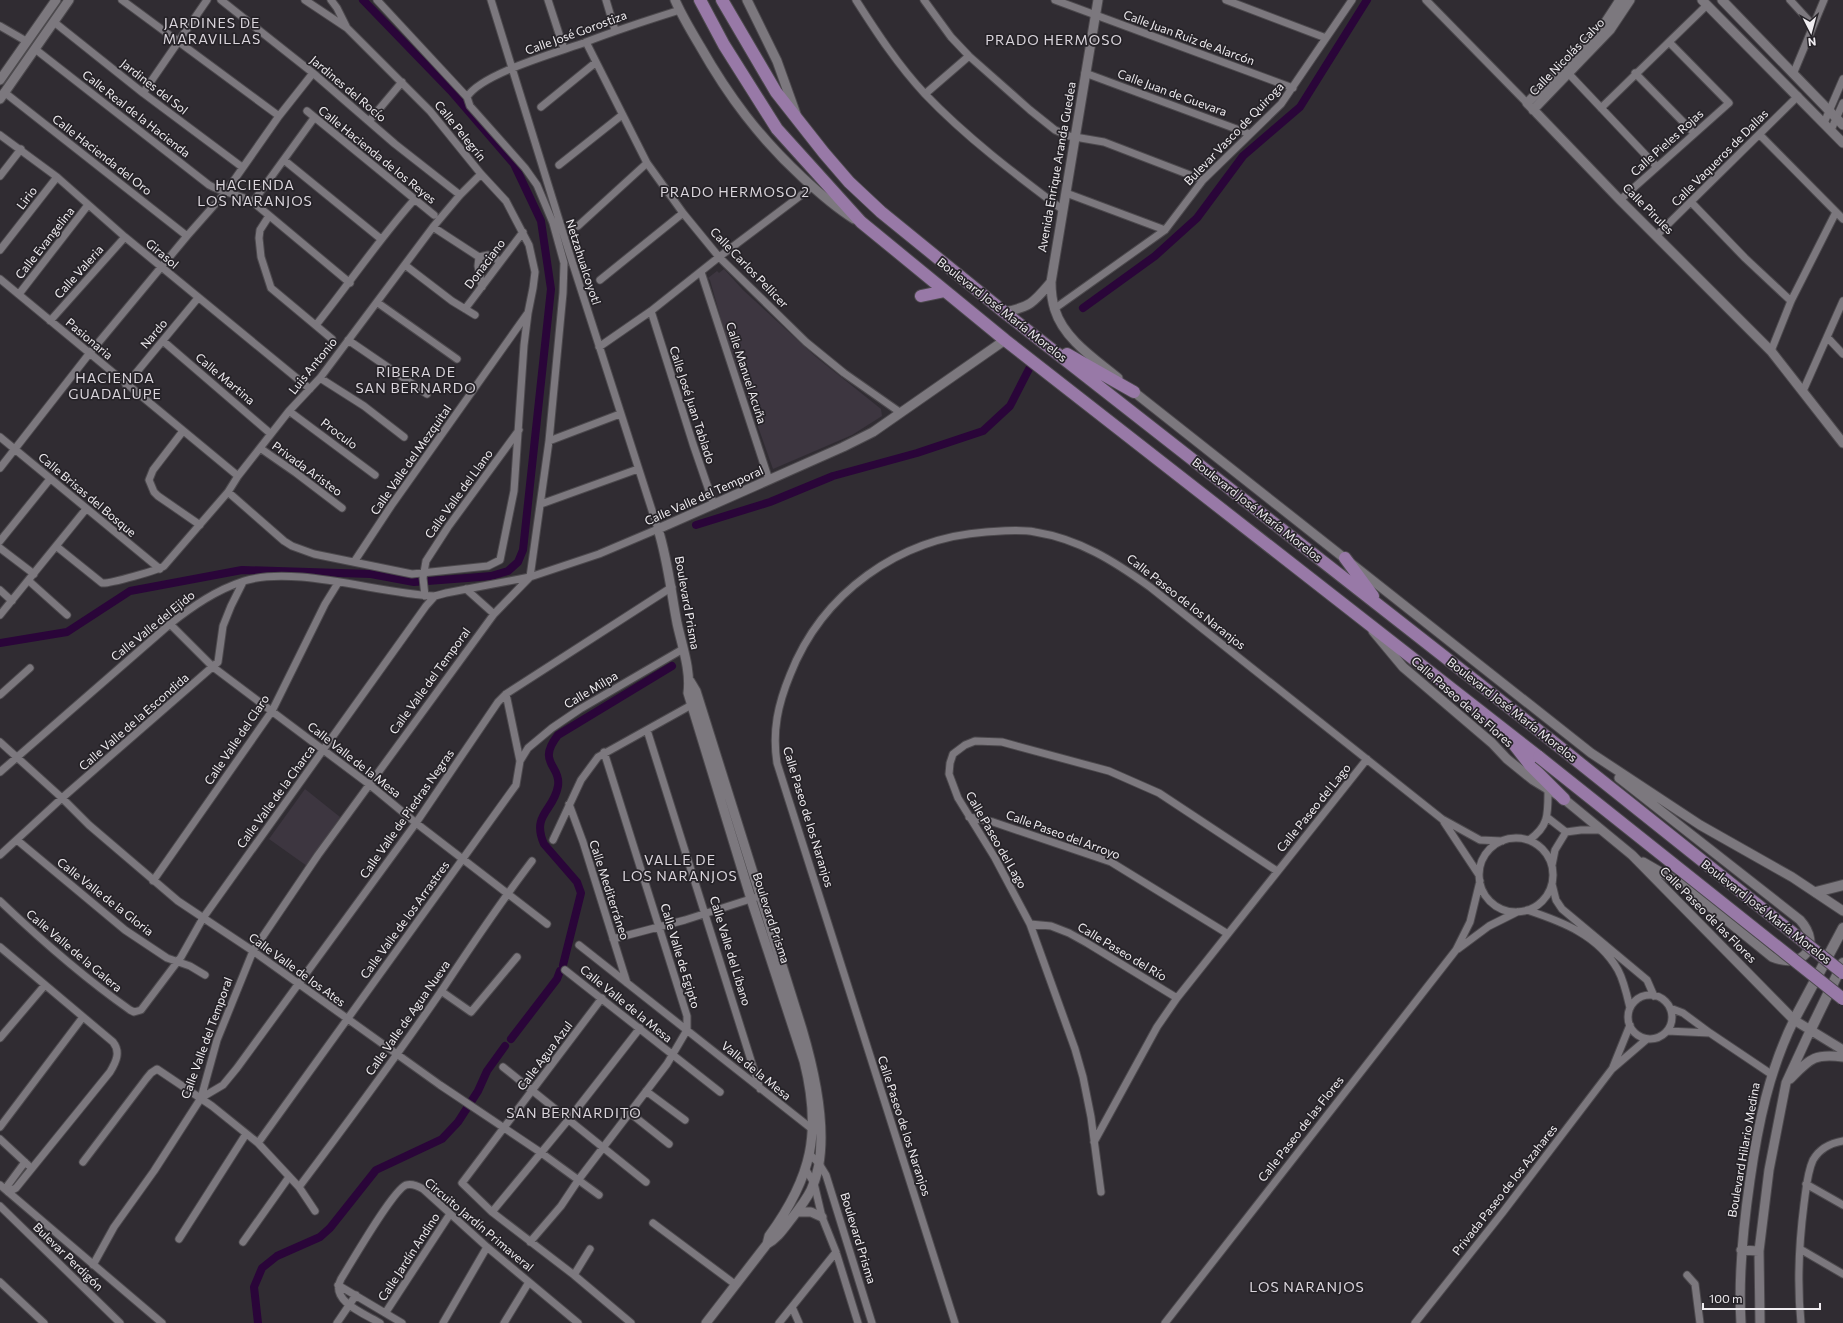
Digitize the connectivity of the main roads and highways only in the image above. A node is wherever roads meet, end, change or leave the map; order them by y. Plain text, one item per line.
1 (722, 0) edge
2 (702, 3) edge
3 (945, 291) junction
4 (921, 296) dead end
5 (1030, 332) junction
6 (1134, 392) road end
7 (1345, 558) road end
8 (1382, 608) junction
9 (1500, 726) junction
10 (1564, 799) road end
11 (1843, 885) edge
12 (1816, 892) road end
13 (1843, 928) edge
14 (1843, 963) edge
15 (1843, 972) edge
16 (1843, 999) edge
17 (1794, 1020) road end
18 (1810, 1031) road end

1 - 5 main road, Boulevard José María Morelos
2 - 3 main road, Boulevard José María Morelos
3 - 4 main road
3 - 9 main road, Boulevard José María Morelos
5 - 6 main road
5 - 8 main road, Boulevard José María Morelos
7 - 8 main road
8 - 15 main road, Boulevard José María Morelos, bridge
9 - 10 main road
9 - 16 main road, Boulevard José María Morelos, bridge
11 - 12 main road
13 - 17 main road, Boulevard Hilario Medina
14 - 18 main road

